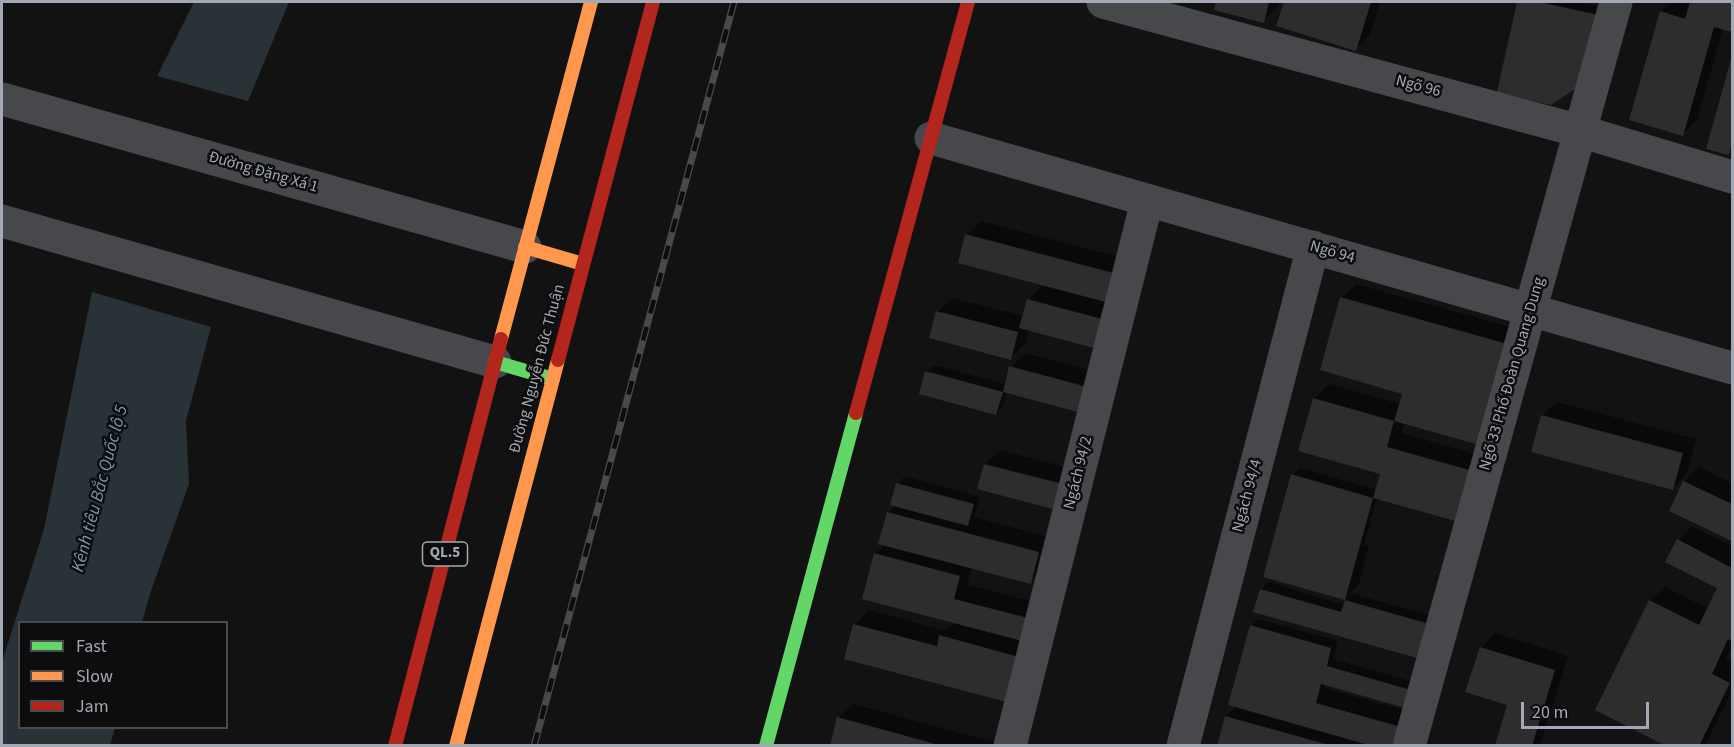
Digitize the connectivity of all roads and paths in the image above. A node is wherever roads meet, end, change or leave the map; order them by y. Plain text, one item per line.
1 (591, 2) edge
2 (653, 2) edge
3 (968, 2) edge
4 (1103, 2) edge
5 (1616, 2) edge
6 (2, 99) edge
7 (1580, 131) junction
8 (931, 138) junction
9 (1732, 177) edge
10 (1148, 201) junction
11 (2, 221) edge
12 (525, 247) junction
13 (1313, 247) junction
14 (583, 264) junction
15 (1530, 310) junction
16 (495, 362) junction
17 (1732, 368) edge
18 (553, 379) junction
19 (395, 746) edge
20 (456, 746) edge
21 (766, 746) edge
22 (1010, 746) edge
23 (1184, 746) edge
24 (1409, 746) edge

1 - 12 main road, QL.5
2 - 14 main road, Đường Nguyễn Đức Thuận
3 - 8 main road
4 - 7 street, Ngõ 96
5 - 7 street, Ngõ 33 Phố Đoàn Quang Dung
6 - 12 street, Đường Đặng Xá 1
7 - 9 street, Ngõ 96
7 - 15 street, Ngõ 33 Phố Đoàn Quang Dung
8 - 10 street, Ngõ 94
8 - 21 main road
10 - 13 street, Ngõ 94
10 - 22 street, Ngách 94/2
11 - 16 street
12 - 14 main road
12 - 16 main road, QL.5
13 - 15 street, Ngõ 94
13 - 23 street, Ngách 94/4
14 - 18 main road, Đường Nguyễn Đức Thuận
15 - 17 street, Ngõ 94
15 - 24 street, Ngõ 33 Phố Đoàn Quang Dung
16 - 18 main road
16 - 19 main road, QL.5
18 - 20 main road, Đường Nguyễn Đức Thuận

